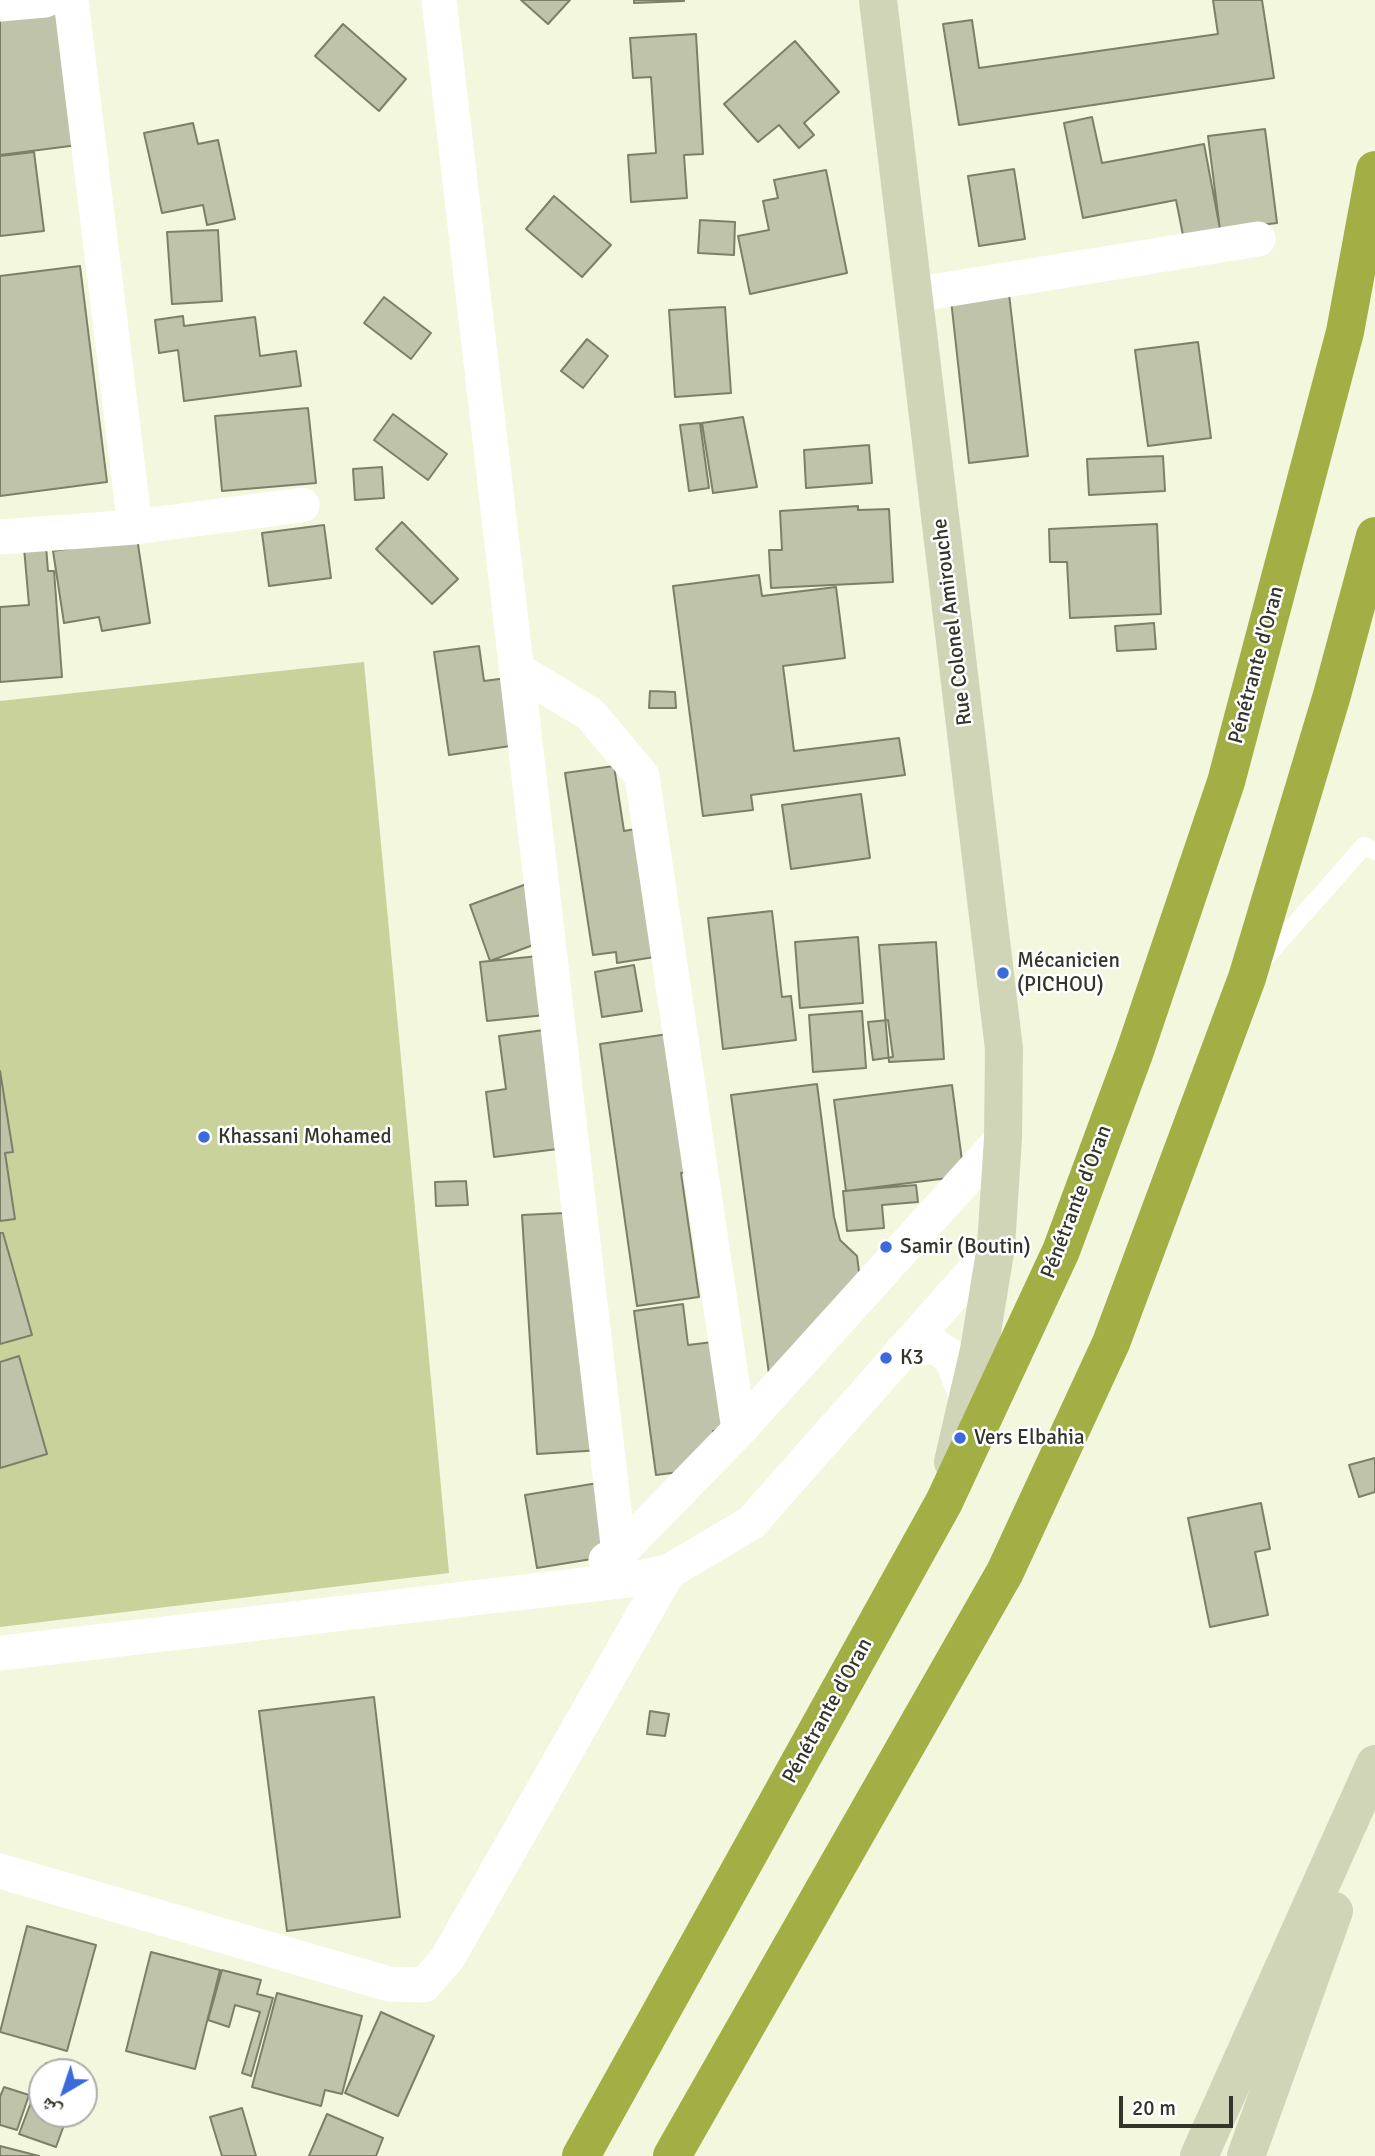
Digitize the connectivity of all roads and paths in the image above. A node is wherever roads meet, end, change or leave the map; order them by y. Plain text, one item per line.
1 (45, 0) edge
2 (71, 0) edge
3 (439, 0) edge
4 (878, 0) edge
5 (0, 4) edge
6 (1375, 170) edge
7 (1258, 239) dead end
8 (913, 295) junction
9 (302, 505) dead end
10 (135, 527) junction
11 (1375, 536) edge
12 (0, 537) edge
13 (516, 669) junction
14 (1375, 851) edge
15 (1247, 978) junction
16 (1003, 1138) junction
17 (996, 1246) junction
18 (902, 1351) junction
19 (968, 1400) junction
20 (739, 1430) junction
21 (944, 1502) junction
22 (619, 1553) junction
23 (668, 1572) junction
24 (561, 1586) junction
25 (0, 1653) edge
26 (1375, 1764) edge
27 (1375, 1797) edge
28 (0, 1871) edge
29 (581, 2156) edge
30 (672, 2156) edge
31 (1199, 2156) edge
32 (1246, 2156) edge

1 - 5 street
2 - 10 street
3 - 13 street
4 - 8 street, Rue Colonel Amirouche
6 - 21 highway, Pénétrante d'Oran
7 - 8 street
8 - 16 street, Rue Colonel Amirouche
9 - 10 street
10 - 12 street
11 - 15 highway
13 - 20 street
13 - 22 street
14 - 15 lane
15 - 30 highway
16 - 17 street, Rue Colonel Amirouche
16 - 20 street
17 - 18 street
17 - 19 street, Rue Colonel Amirouche
18 - 19 street
18 - 23 street
19 - 21 street, Rue Colonel Amirouche
20 - 22 street
21 - 29 highway, Pénétrante d'Oran
22 - 24 street
23 - 24 street
23 - 28 street
24 - 25 street
26 - 31 street
27 - 32 street

